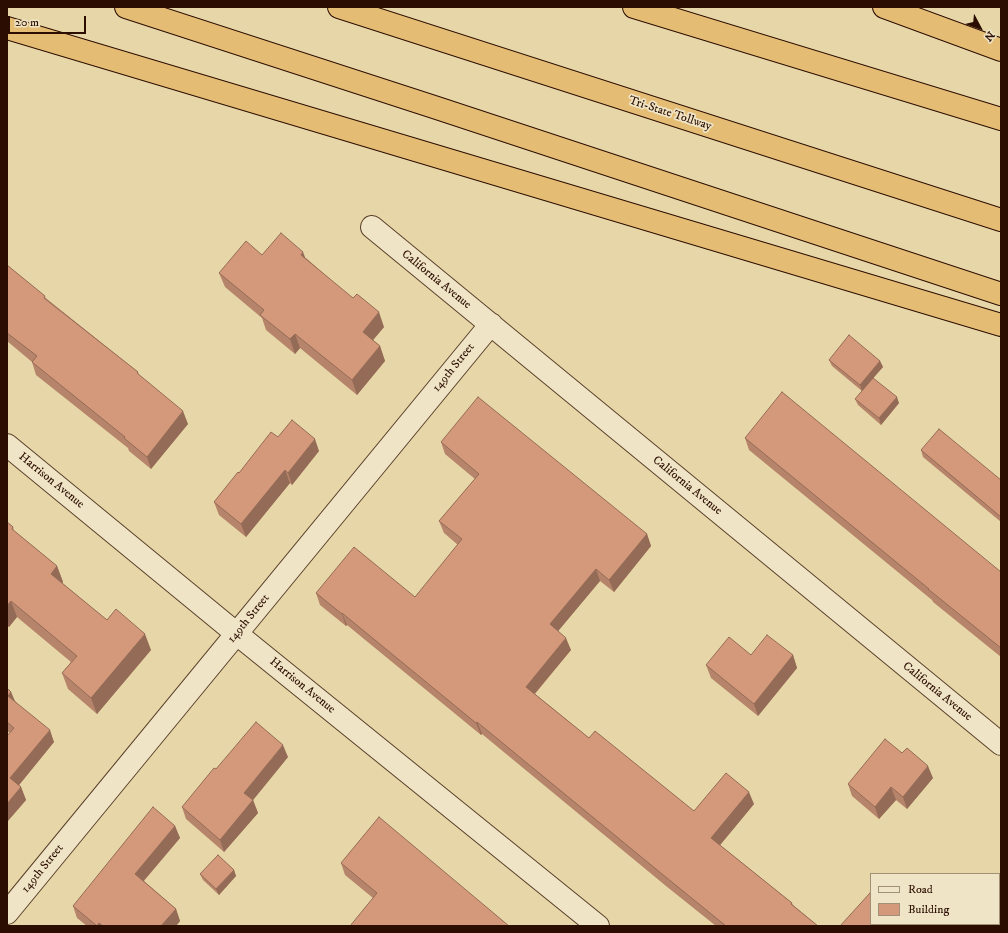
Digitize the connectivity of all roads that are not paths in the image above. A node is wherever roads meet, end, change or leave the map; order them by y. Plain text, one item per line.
1 (126, 7) edge
2 (340, 7) edge
3 (634, 7) edge
4 (884, 7) edge
5 (7, 28) edge
6 (1001, 50) edge
7 (1001, 119) edge
8 (1001, 220) edge
9 (372, 227) dead end
10 (1001, 294) edge
11 (490, 324) junction
12 (1001, 325) edge
13 (7, 445) edge
14 (237, 634) junction
15 (1001, 744) edge
16 (7, 913) edge
17 (598, 926) edge

1 - 10 highway
2 - 8 highway, Tri-State Tollway
3 - 7 highway
4 - 6 highway
5 - 12 highway
9 - 11 street, California Avenue
11 - 14 street, 149th Street
11 - 15 street, California Avenue
13 - 14 street, Harrison Avenue
14 - 16 street, 149th Street
14 - 17 street, Harrison Avenue

